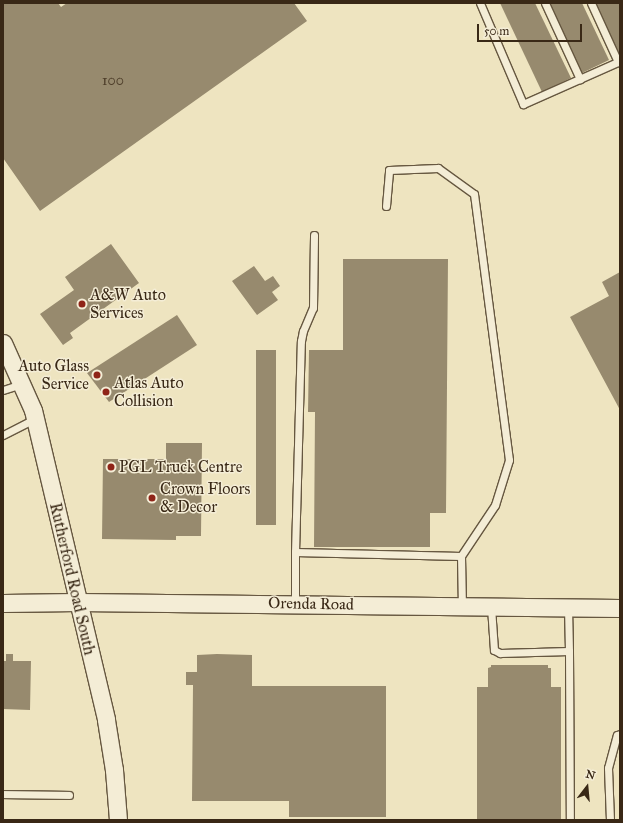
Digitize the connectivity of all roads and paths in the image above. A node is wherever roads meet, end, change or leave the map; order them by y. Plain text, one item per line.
1 (480, 3) edge
2 (545, 3) edge
3 (591, 3) edge
4 (619, 62) edge
5 (580, 79) junction
6 (386, 206) dead end
7 (314, 235) dead end
8 (3, 343) edge
9 (21, 384) junction
10 (3, 390) edge
11 (35, 419) junction
12 (3, 435) edge
13 (295, 552) junction
14 (461, 556) junction
15 (77, 602) junction
16 (3, 603) edge
17 (295, 604) junction
18 (462, 606) junction
19 (491, 607) junction
20 (568, 607) junction
21 (620, 608) edge
22 (569, 651) junction
23 (620, 734) edge
24 (3, 794) edge
25 (69, 795) dead end
26 (118, 820) edge
27 (570, 820) edge
28 (610, 820) edge

1 - 5 lane
2 - 5 lane
3 - 4 lane
4 - 5 lane
6 - 14 lane
7 - 13 lane
8 - 9 street, Rutherford Road South
9 - 10 lane
9 - 11 street, Rutherford Road South
11 - 12 lane
11 - 15 street, Rutherford Road South
13 - 14 lane
13 - 17 lane
14 - 18 lane
15 - 16 street, Orenda Road
15 - 17 street, Orenda Road
15 - 26 street, Rutherford Road South
17 - 18 street, Orenda Road
18 - 19 street, Orenda Road
19 - 20 street, Orenda Road
19 - 22 lane
20 - 21 street, Orenda Road
20 - 22 lane
22 - 27 lane
23 - 28 lane
24 - 25 lane

